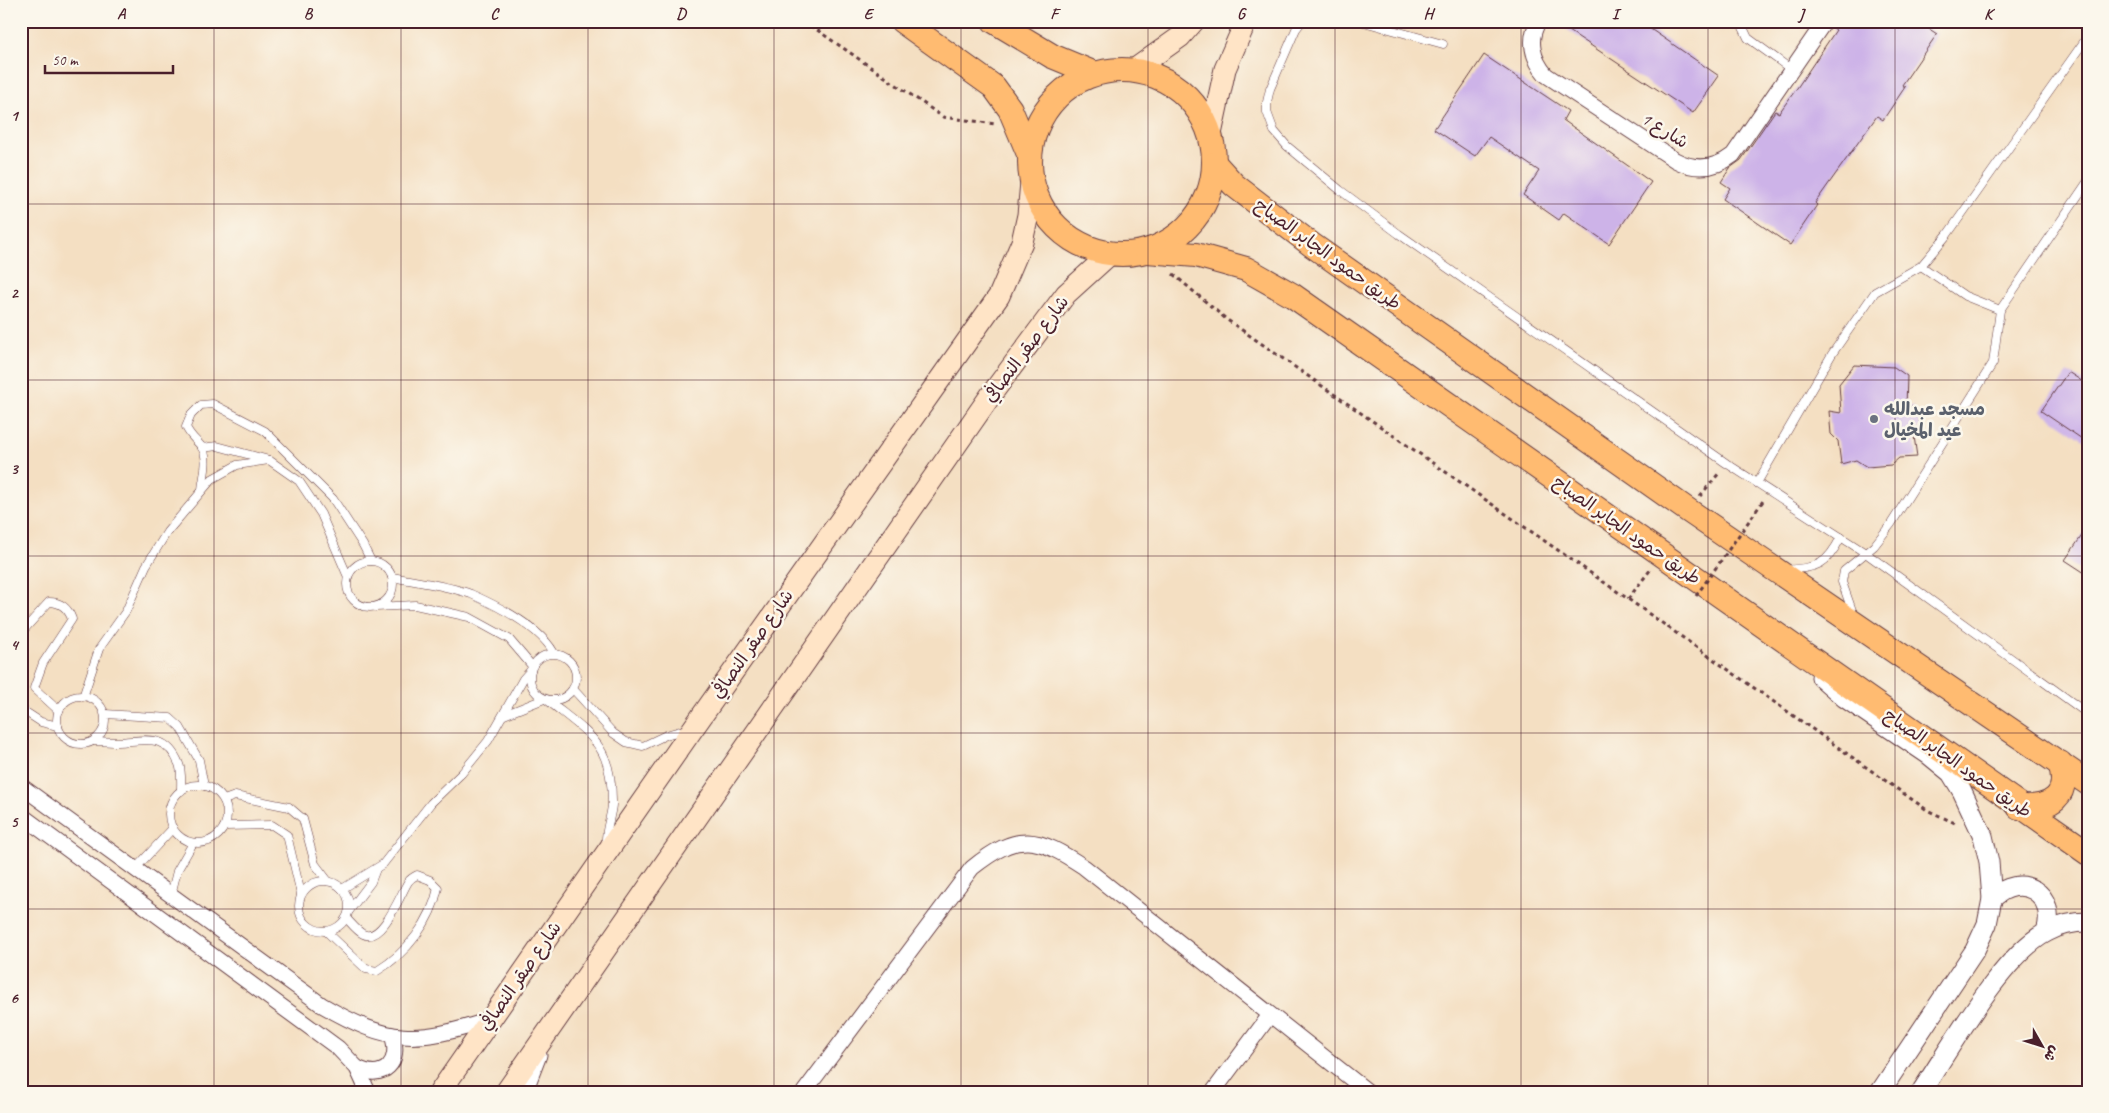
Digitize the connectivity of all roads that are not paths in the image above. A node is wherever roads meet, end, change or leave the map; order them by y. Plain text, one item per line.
1 (902, 21) edge
2 (994, 21) edge
3 (1194, 21) edge
4 (1246, 21) edge
5 (1302, 21) edge
6 (1360, 21) edge
7 (1539, 21) edge
8 (1740, 21) edge
9 (1825, 21) edge
10 (2088, 36) edge
11 (1443, 44) dead end
12 (1135, 69) junction
13 (1792, 70) junction
14 (1093, 73) junction
15 (1211, 134) junction
16 (1029, 154) junction
17 (1215, 164) junction
18 (2088, 181) edge
19 (1031, 182) junction
20 (1147, 251) junction
21 (1110, 254) junction
22 (1921, 266) junction
23 (2000, 310) junction
24 (202, 448) junction
25 (269, 460) junction
26 (1757, 484) junction
27 (202, 490) junction
28 (1841, 537) junction
29 (1866, 554) junction
30 (371, 561) junction
31 (1776, 571) junction
32 (348, 576) junction
33 (392, 576) junction
34 (376, 607) junction
35 (1857, 625) junction
36 (1772, 630) junction
37 (21, 633) edge
38 (554, 653) junction
39 (531, 668) junction
40 (573, 689) junction
41 (83, 697) junction
42 (546, 699) junction
43 (21, 709) edge
44 (58, 711) junction
45 (105, 714) junction
46 (2088, 714) edge
47 (504, 715) junction
48 (58, 726) junction
49 (694, 727) junction
50 (94, 741) junction
51 (2060, 763) junction
52 (2088, 783) edge
53 (21, 786) edge
54 (204, 786) junction
55 (181, 791) junction
56 (224, 800) junction
57 (2019, 807) junction
58 (21, 815) edge
59 (225, 826) junction
60 (173, 828) junction
61 (193, 843) junction
62 (608, 851) junction
63 (2088, 853) edge
64 (135, 869) junction
65 (376, 869) junction
66 (328, 881) junction
67 (342, 889) junction
68 (301, 894) junction
69 (171, 895) junction
70 (1992, 899) junction
71 (347, 915) junction
72 (2088, 922) edge
73 (327, 932) junction
74 (2046, 932) junction
75 (1270, 1015) junction
76 (489, 1020) junction
77 (552, 1026) junction
78 (392, 1035) junction
79 (357, 1068) junction
80 (368, 1092) edge
81 (440, 1092) edge
82 (506, 1092) edge
83 (528, 1092) edge
84 (804, 1092) edge
85 (1213, 1092) edge
86 (1368, 1092) edge
87 (1880, 1092) edge
88 (1921, 1092) edge

1 - 16 main road
2 - 14 main road
3 - 12 main road
4 - 15 main road
5 - 26 lane
6 - 11 lane
7 - 13 street, شارع 1
8 - 13 lane
9 - 13 street, شارع 1
10 - 22 lane
12 - 14 main road
12 - 15 main road
14 - 16 main road
15 - 17 main road
16 - 19 main road
17 - 20 main road
17 - 31 main road, طريق حمود الجابر الصباح
18 - 23 lane
19 - 21 main road
19 - 49 main road, شارع صقر النصافي
20 - 21 main road
20 - 36 main road, طريق حمود الجابر الصباح
21 - 77 main road, شارع صقر النصافي
22 - 23 lane
22 - 26 lane
23 - 29 lane
24 - 25 lane
24 - 27 lane
24 - 30 lane
25 - 27 lane
25 - 32 lane
26 - 28 lane
27 - 41 lane
28 - 29 lane
28 - 31 lane
29 - 35 lane
29 - 46 lane
30 - 32 lane
30 - 33 lane
31 - 35 main road, طريق حمود الجابر الصباح
32 - 34 lane
33 - 34 lane
33 - 38 lane
34 - 39 lane
35 - 51 main road, طريق حمود الجابر الصباح
36 - 57 main road, طريق حمود الجابر الصباح
36 - 70 street
37 - 44 lane
38 - 39 lane
38 - 40 lane
39 - 42 lane
39 - 47 lane
40 - 42 lane
40 - 49 lane
41 - 44 lane
41 - 45 lane
42 - 47 lane
42 - 62 lane
43 - 48 lane
44 - 48 lane
45 - 50 lane
45 - 54 lane
47 - 65 lane
48 - 50 lane
49 - 62 main road, شارع صقر النصافي
50 - 55 lane
51 - 52 main road, طريق حمود الجابر الصباح
51 - 57 main road
53 - 64 street
54 - 55 lane
54 - 56 lane
55 - 60 lane
56 - 59 lane
56 - 66 lane
57 - 63 main road, طريق حمود الجابر الصباح
58 - 79 street
59 - 61 lane
59 - 68 lane
60 - 61 lane
60 - 64 lane
61 - 69 lane
62 - 76 main road, شارع صقر النصافي
64 - 69 street
65 - 67 lane
65 - 71 lane
66 - 67 lane
66 - 68 lane
67 - 71 lane
68 - 73 lane
69 - 78 street
70 - 74 street
70 - 87 street
71 - 73 lane
71 - 73 lane
72 - 74 street
74 - 88 street
75 - 84 street
75 - 85 street
75 - 86 street
76 - 78 street
76 - 81 main road, شارع صقر النصافي
77 - 82 main road, شارع صقر النصافي
77 - 83 street
78 - 79 street
79 - 80 street

